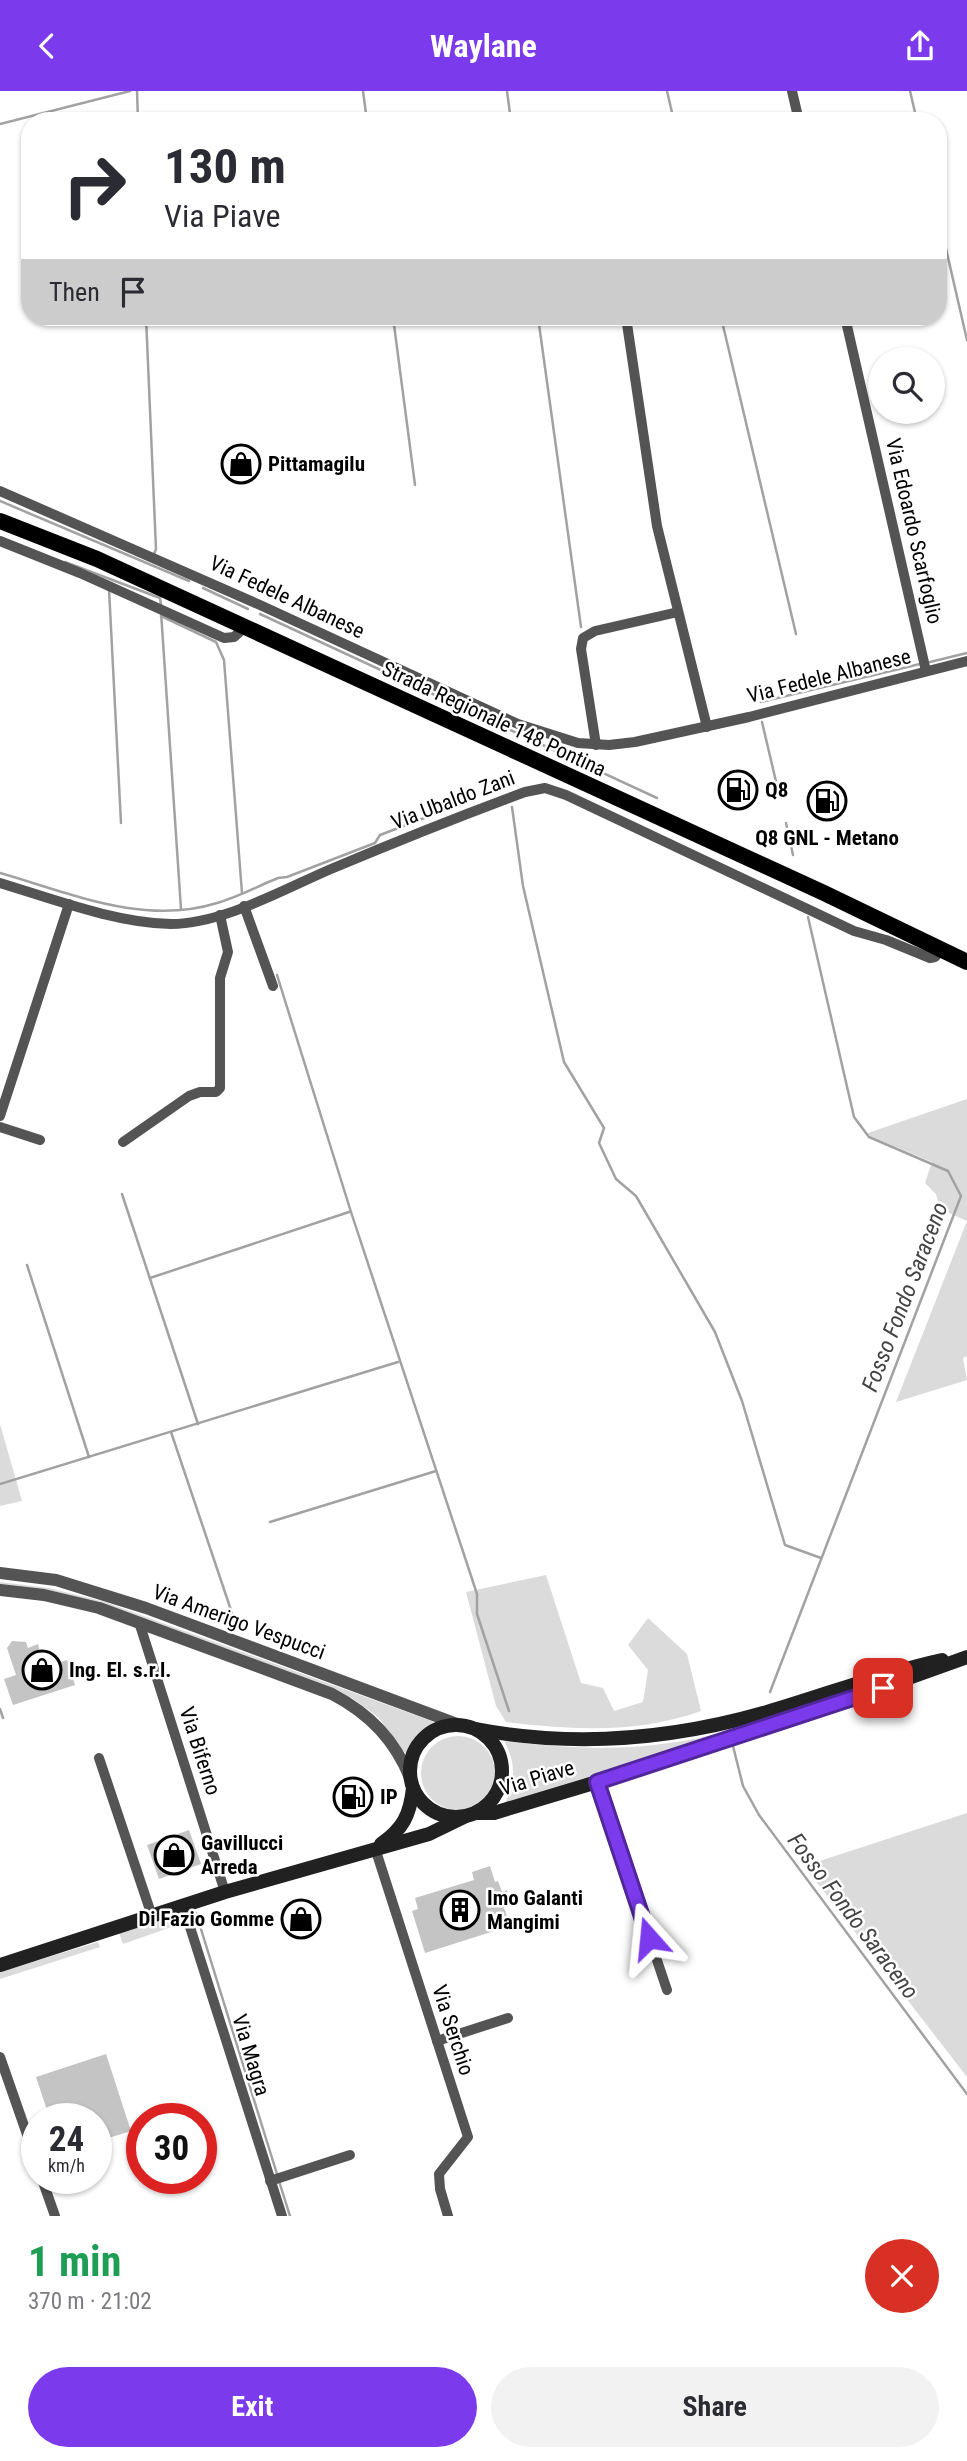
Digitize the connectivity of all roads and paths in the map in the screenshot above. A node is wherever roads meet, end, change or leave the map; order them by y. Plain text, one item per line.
1 (792, 91) edge
2 (797, 112) edge
3 (627, 326) edge
4 (847, 326) edge
5 (0, 491) edge
6 (0, 521) edge
7 (0, 541) edge
8 (678, 612) junction
9 (244, 627) junction
10 (967, 661) edge
11 (926, 671) junction
12 (707, 727) junction
13 (596, 745) junction
14 (0, 883) edge
15 (69, 904) junction
16 (244, 906) junction
17 (220, 915) junction
18 (941, 950) junction
19 (967, 962) edge
20 (273, 986) dead end
21 (0, 1116) edge
22 (0, 1127) edge
23 (40, 1140) dead end
24 (123, 1142) dead end
25 (0, 1573) edge
26 (0, 1590) edge
27 (139, 1622) junction
28 (967, 1656) edge
29 (460, 1725) junction
30 (476, 1729) junction
31 (99, 1758) dead end
32 (597, 1782) junction
33 (412, 1784) junction
34 (470, 1815) junction
35 (375, 1848) junction
36 (225, 1892) junction
37 (187, 1904) junction
38 (152, 1916) junction
39 (0, 1965) edge
40 (667, 1990) dead end
41 (508, 2018) dead end
42 (437, 2041) junction
43 (0, 2057) edge
44 (21, 2117) edge
45 (350, 2155) dead end
46 (270, 2181) junction
47 (47, 2194) edge
48 (55, 2216) edge
49 (282, 2216) edge
50 (448, 2216) edge

1 - 2 street
3 - 8 street
4 - 11 street, Via Edoardo Scarfoglio
5 - 13 street, Via Fedele Albanese
6 - 9 main road, Strada Regionale 148 Pontina
7 - 9 street
8 - 12 street
8 - 13 street
9 - 18 main road, Strada Regionale 148 Pontina
10 - 11 street, Via Fedele Albanese
11 - 12 street, Via Fedele Albanese
12 - 13 street, Via Fedele Albanese
14 - 15 street, Via Ubaldo Zani
15 - 17 street, Via Ubaldo Zani
15 - 21 street
16 - 17 street, Via Ubaldo Zani
16 - 18 street, Via Ubaldo Zani
16 - 20 street
17 - 24 street
18 - 19 main road, Strada Regionale 148 Pontina
22 - 23 street
25 - 29 street, Via Amerigo Vespucci
26 - 27 street, Via Amerigo Vespucci
27 - 33 street, Via Amerigo Vespucci
27 - 36 street, Via Biferno
28 - 30 main road, Via Piave
28 - 32 main road, Via Piave
29 - 30 main road
29 - 33 main road
30 - 34 main road
31 - 38 street
32 - 34 main road, Via Piave
32 - 40 street
33 - 34 main road
33 - 35 main road, Via Piave
34 - 35 main road, Via Piave
35 - 36 main road, Via Piave
35 - 42 street, Via Serchio
36 - 37 main road, Via Piave
37 - 38 main road, Via Piave
37 - 46 street, Via Magra
38 - 39 main road, Via Piave
41 - 42 street
42 - 50 street, Via Serchio
43 - 44 street
45 - 46 street
46 - 49 street, Via Magra
47 - 48 street

